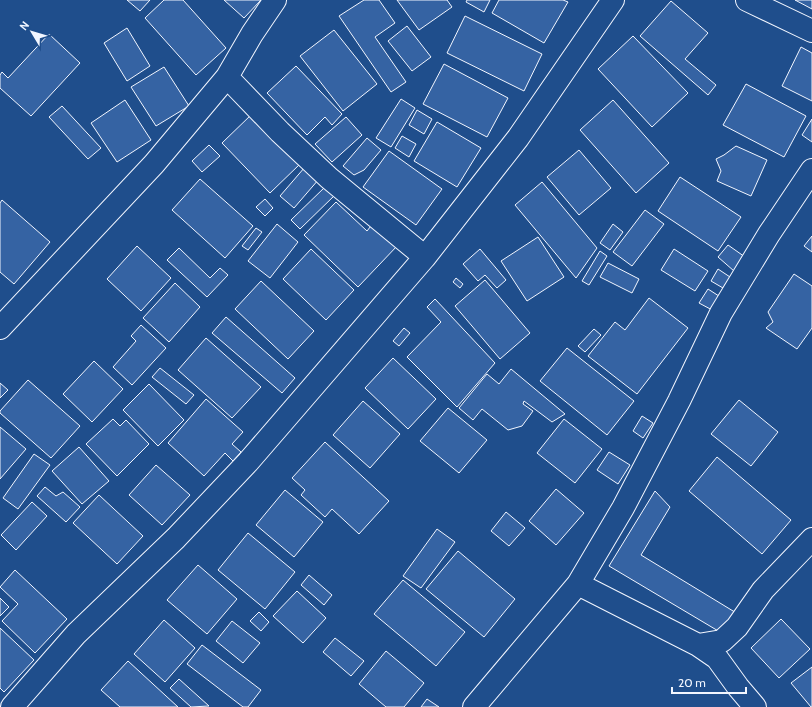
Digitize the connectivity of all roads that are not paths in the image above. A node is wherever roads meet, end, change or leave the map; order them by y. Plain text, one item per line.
1 (275, 0) edge
2 (613, 0) edge
3 (747, 0) edge
4 (812, 31) edge
5 (226, 77) junction
6 (812, 170) edge
7 (426, 257) junction
8 (0, 328) edge
9 (812, 540) edge
10 (578, 584) junction
11 (698, 645) junction
12 (12, 707) edge
13 (474, 707) edge
14 (755, 707) edge

1 - 5 street
2 - 7 street
3 - 4 street
5 - 7 street
5 - 8 street
6 - 10 street
7 - 12 street
9 - 11 street
10 - 11 street
10 - 13 street
11 - 14 street

